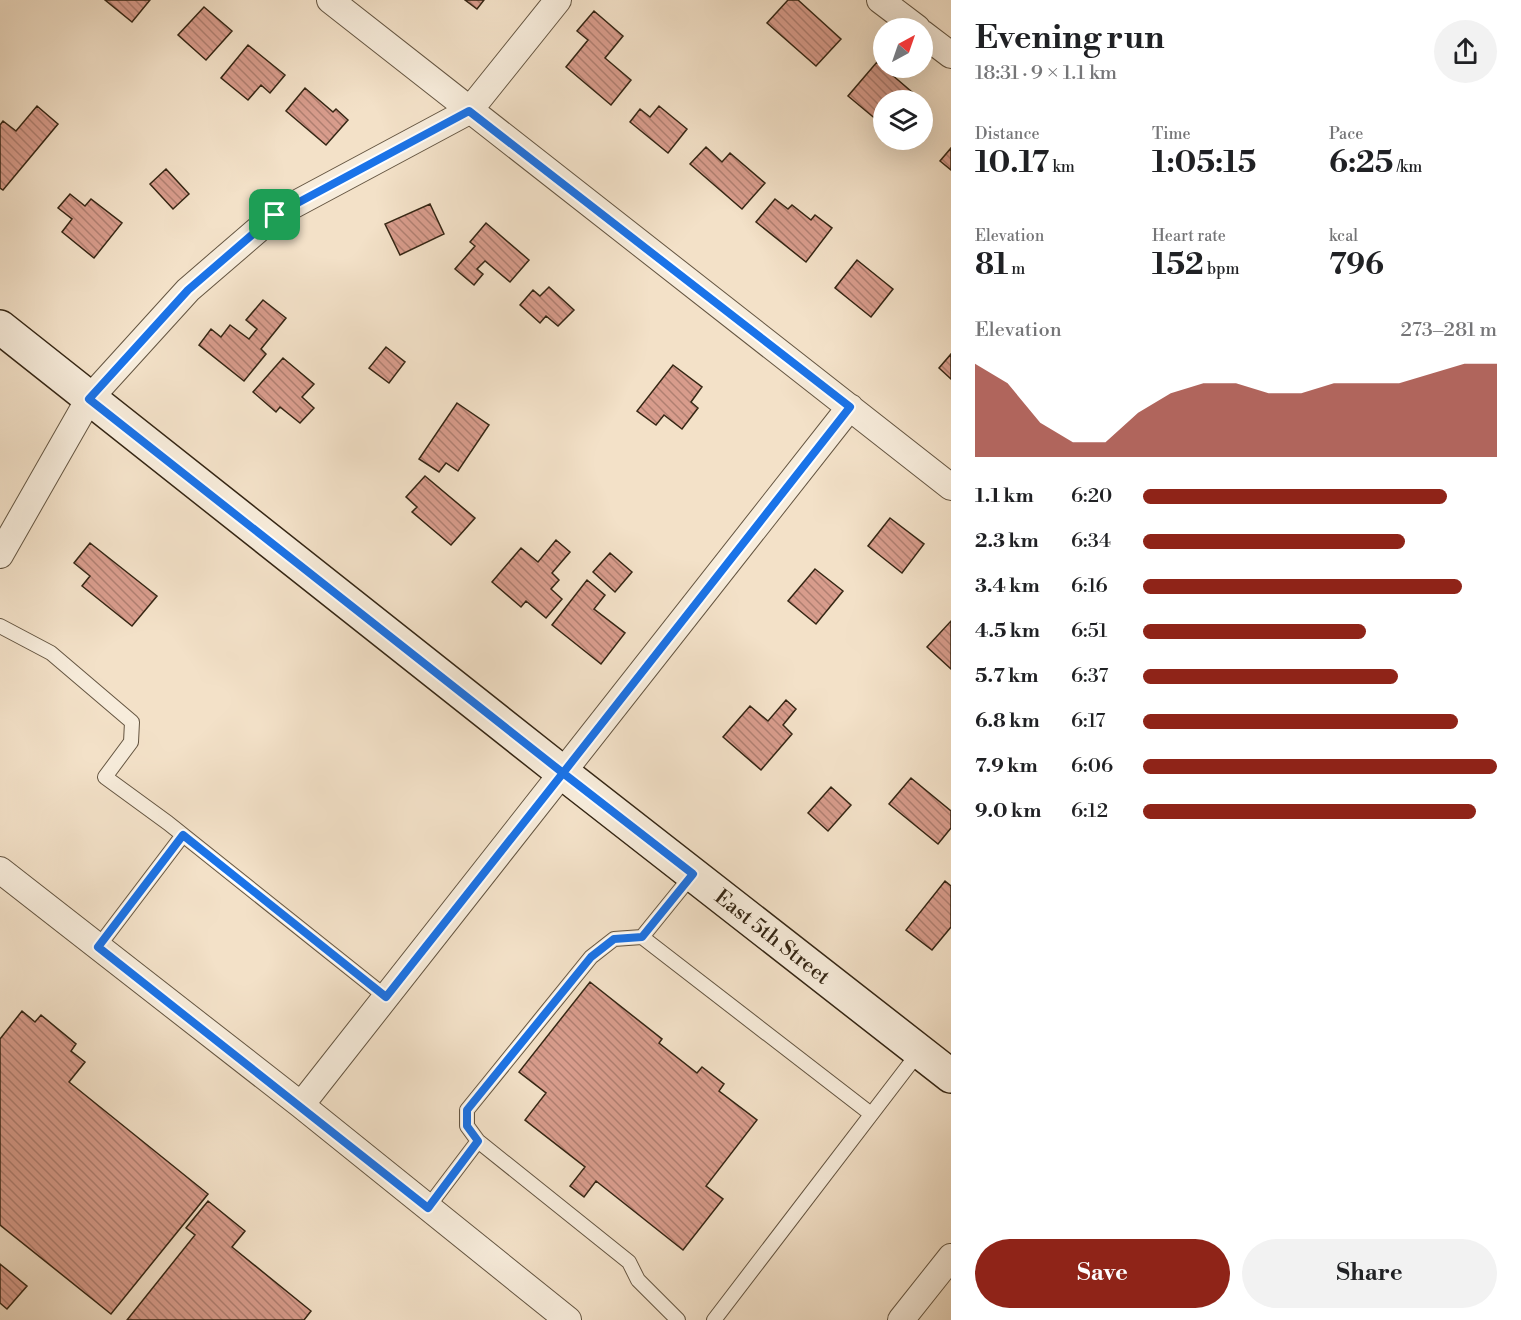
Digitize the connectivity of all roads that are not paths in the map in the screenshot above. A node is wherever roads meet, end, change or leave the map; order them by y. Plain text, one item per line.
1 (330, 0) edge
2 (558, 0) edge
3 (880, 0) edge
4 (904, 18) edge
5 (933, 41) edge
6 (951, 55) edge
7 (469, 111) junction
8 (0, 327) edge
9 (89, 399) junction
10 (850, 407) junction
11 (951, 487) edge
12 (0, 555) edge
13 (0, 627) edge
14 (563, 773) junction
15 (183, 835) junction
16 (0, 870) edge
17 (693, 874) junction
18 (642, 937) junction
19 (98, 947) junction
20 (386, 997) junction
21 (919, 1052) junction
22 (951, 1077) edge
23 (301, 1105) junction
24 (871, 1114) junction
25 (478, 1141) junction
26 (428, 1208) junction
27 (951, 1257) edge
28 (568, 1320) edge
29 (678, 1320) edge
30 (714, 1320) edge
31 (901, 1320) edge

1 - 7 street
2 - 7 street
3 - 4 street
5 - 6 street
7 - 9 street
7 - 10 street
8 - 9 main road, East 5th Street
9 - 12 street
9 - 14 main road, East 5th Street
10 - 11 street
10 - 14 street
13 - 15 lane
14 - 17 main road, East 5th Street
14 - 20 street
15 - 19 lane
15 - 20 lane
16 - 19 street
17 - 18 lane
17 - 21 main road, East 5th Street
18 - 24 lane
18 - 25 lane
19 - 23 street
20 - 23 street
21 - 22 main road, East 5th Street
21 - 24 lane
23 - 26 street
24 - 30 lane
25 - 26 lane
25 - 29 lane
26 - 28 street
27 - 31 street

